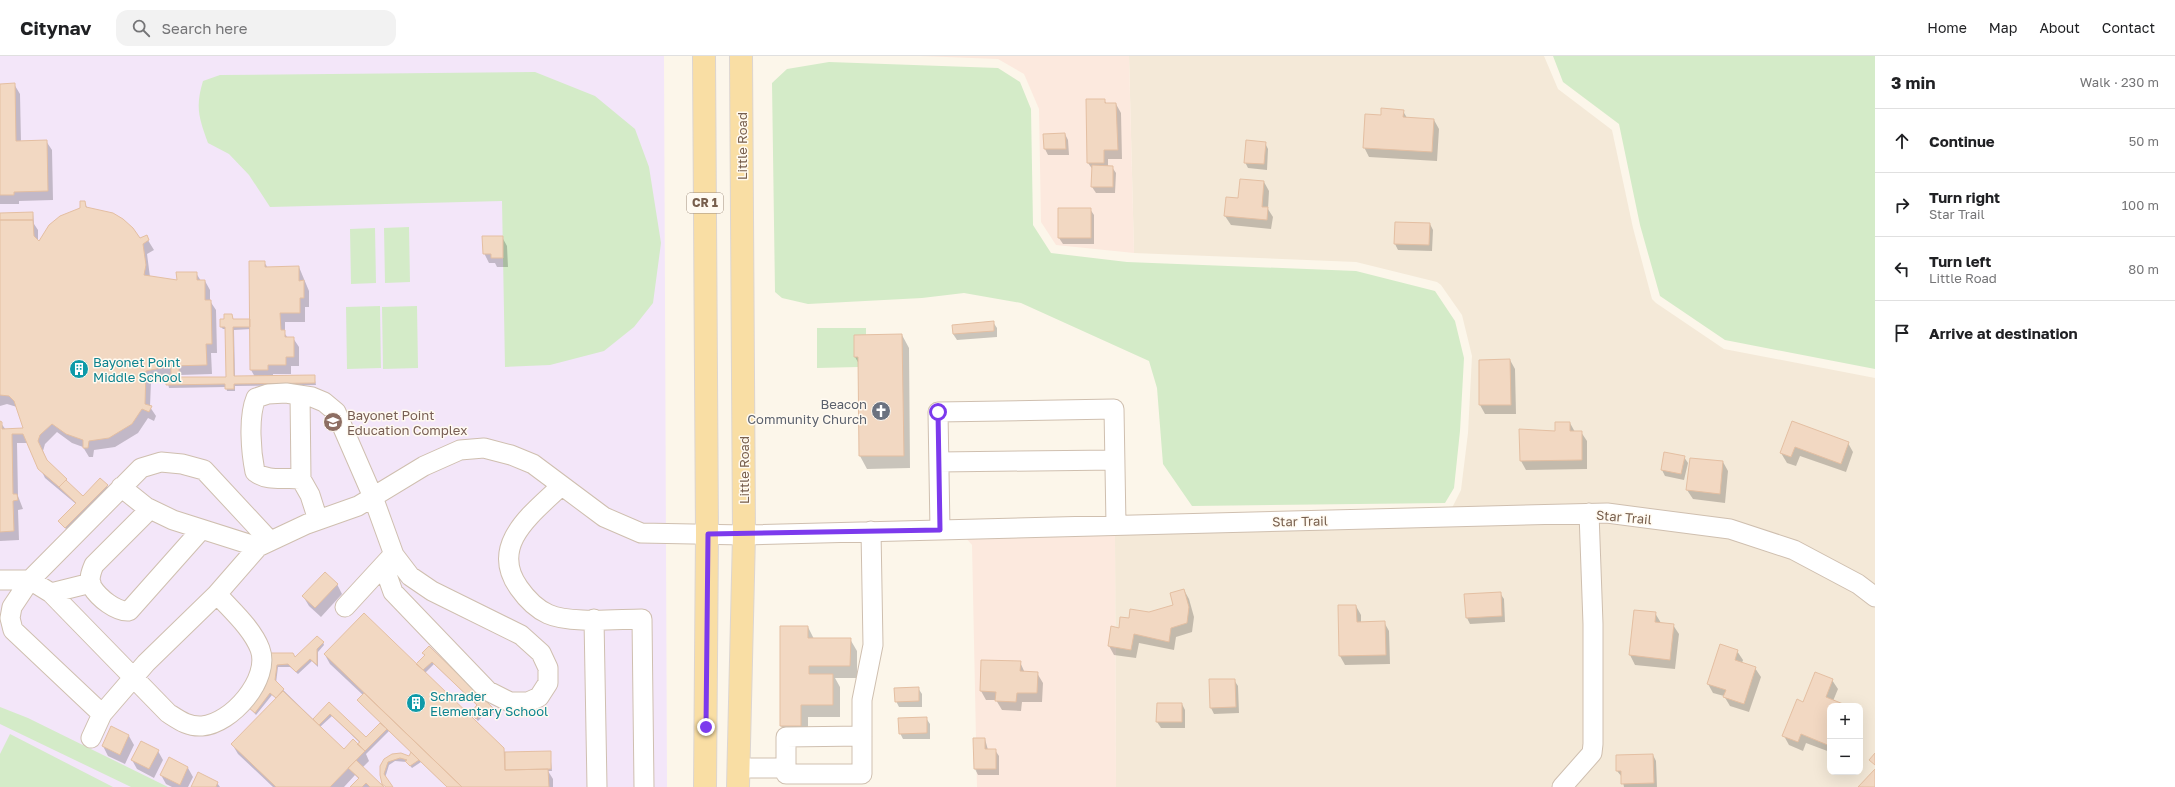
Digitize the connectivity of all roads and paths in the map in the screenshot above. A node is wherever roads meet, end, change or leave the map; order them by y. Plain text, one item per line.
1 (704, 56) edge
2 (741, 56) edge
3 (300, 395) junction
4 (1115, 460) junction
5 (939, 462) junction
6 (301, 479) junction
7 (561, 486) junction
8 (121, 487) junction
9 (373, 497) junction
10 (150, 509) junction
11 (1589, 513) junction
12 (318, 520) junction
13 (1116, 525) junction
14 (201, 530) junction
15 (940, 530) junction
16 (871, 531) junction
17 (708, 534) junction
18 (744, 535) junction
19 (264, 544) junction
20 (394, 555) junction
21 (0, 580) edge
22 (30, 580) junction
23 (91, 583) junction
24 (51, 593) junction
25 (217, 594) junction
26 (1875, 597) edge
27 (345, 607) dead end
28 (594, 619) junction
29 (134, 676) junction
30 (102, 714) junction
31 (862, 736) junction
32 (91, 738) dead end
33 (786, 768) junction
34 (739, 777) edge
35 (597, 787) edge
36 (644, 787) edge
37 (705, 787) edge
38 (1562, 787) edge

1 - 17 main road, CR 1
2 - 18 main road, Little Road / CR 1
3 - 6 street
3 - 6 street
3 - 9 street
4 - 5 street
4 - 5 street
4 - 13 street
5 - 15 street
6 - 12 street
7 - 9 street, Star Trail
7 - 17 street, Star Trail
7 - 28 street
8 - 10 street
8 - 19 street
8 - 22 street
9 - 12 street, Star Trail
9 - 20 street
10 - 14 street
10 - 23 street
11 - 13 street, Star Trail
11 - 26 street, Star Trail
11 - 38 street
12 - 19 street, Star Trail
13 - 15 street, Star Trail
14 - 19 street
14 - 23 street
15 - 16 street, Star Trail
16 - 18 street, Star Trail
16 - 31 street
17 - 18 street, Star Trail
17 - 37 main road, CR 1
18 - 34 main road, Little Road / CR 1
19 - 25 street
20 - 20 street
20 - 27 street
21 - 22 street
22 - 24 street
22 - 30 street
23 - 24 street
24 - 29 street
25 - 29 street
25 - 29 street
28 - 35 street
28 - 36 street
29 - 30 street
30 - 32 street
31 - 33 street
31 - 33 street
33 - 34 street

